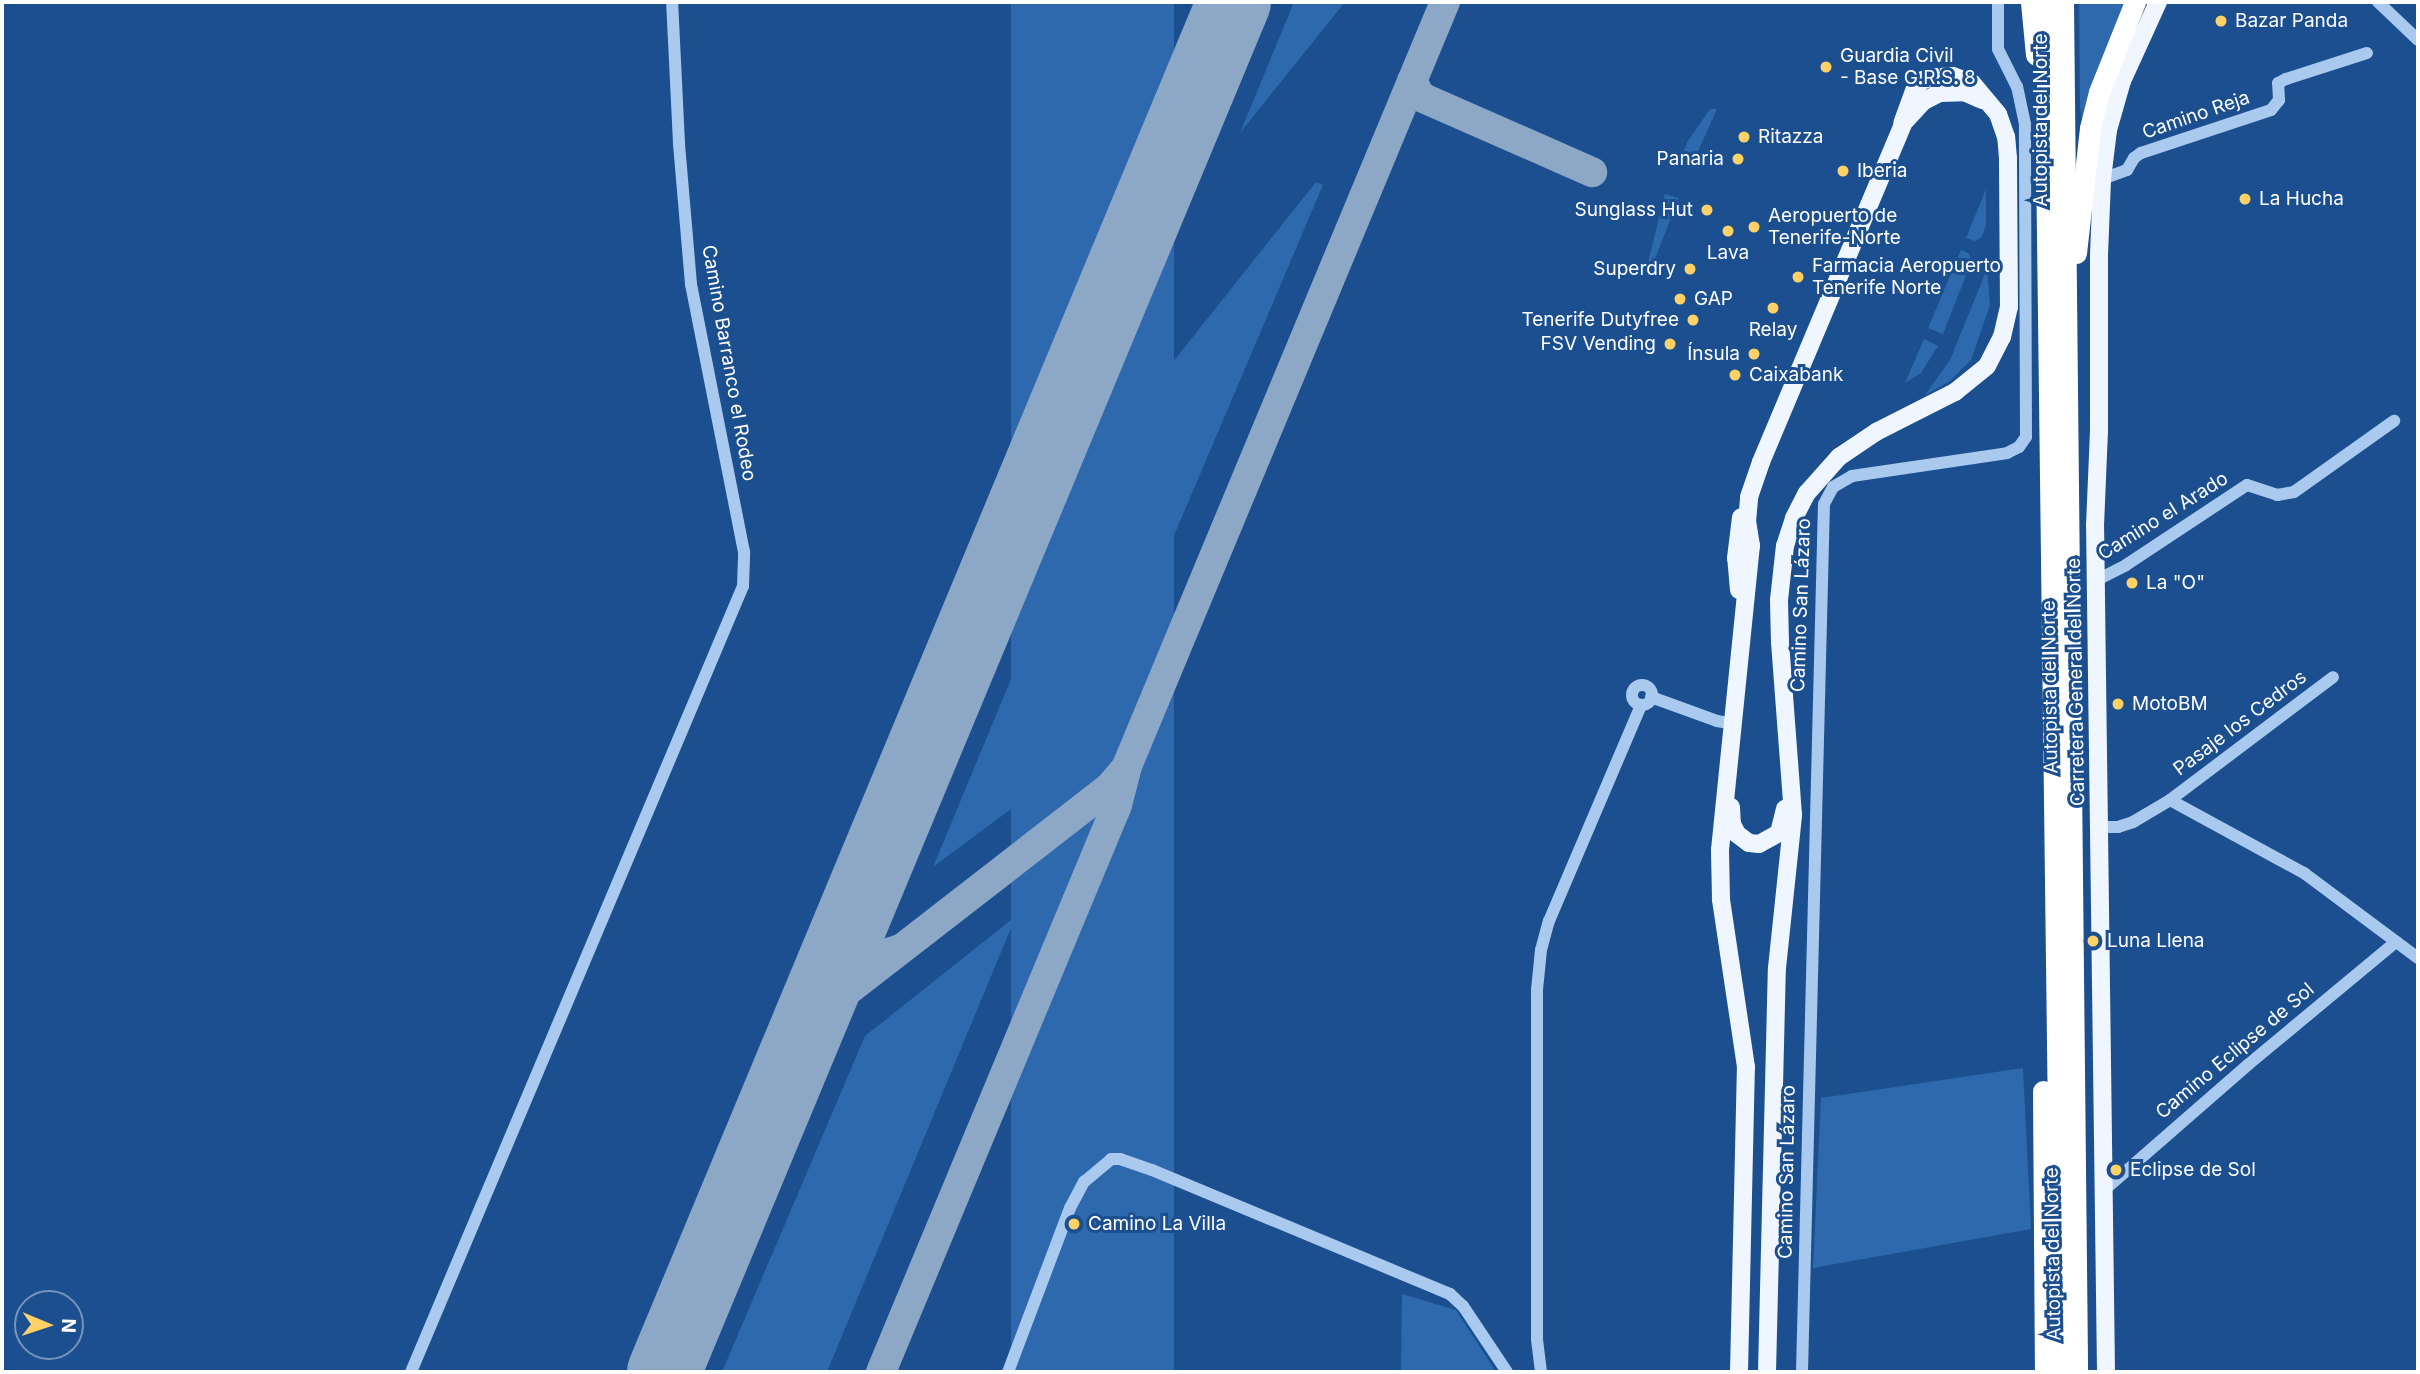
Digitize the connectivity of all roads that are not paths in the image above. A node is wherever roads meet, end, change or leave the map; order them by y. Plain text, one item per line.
1 (672, 2) edge
2 (1998, 2) edge
3 (2031, 2) edge
4 (2048, 2) edge
5 (2063, 2) edge
6 (2134, 2) edge
7 (2158, 2) edge
8 (2378, 2) edge
9 (2418, 40) edge
10 (2367, 53) dead end
11 (2046, 155) junction
12 (2102, 178) junction
13 (2068, 307) junction
14 (2394, 421) dead end
15 (1764, 456) junction
16 (2095, 581) junction
17 (1741, 626) junction
18 (2333, 677) dead end
19 (1734, 723) junction
20 (1730, 766) junction
21 (1790, 789) junction
22 (2170, 800) junction
23 (2099, 827) junction
24 (2074, 876) junction
25 (2396, 942) junction
26 (2055, 958) junction
27 (2418, 958) edge
28 (2102, 1192) junction
29 (411, 1372) edge
30 (1008, 1372) edge
31 (1507, 1372) edge
32 (1541, 1372) edge
33 (1739, 1372) edge
34 (1767, 1372) edge
35 (1802, 1372) edge
36 (2045, 1372) edge
37 (2061, 1372) edge
38 (2077, 1372) edge
39 (2091, 1372) edge
40 (2106, 1372) edge

1 - 29 street, Camino Barranco el Rodeo
2 - 35 street, Camino San Lázaro
3 - 11 highway
4 - 11 highway, Autopista del Norte
5 - 13 highway, Autopista del Norte
6 - 13 highway
7 - 12 main road, Carretera General del Norte
8 - 9 street
10 - 12 street, Camino Reja
11 - 26 highway, Autopista del Norte
12 - 16 main road, Carretera General del Norte
13 - 24 highway, Autopista del Norte
14 - 16 street, Camino el Arado
15 - 17 main road
15 - 17 main road
15 - 21 main road
16 - 23 main road, Carretera General del Norte
17 - 19 main road
18 - 22 street, Pasaje los Cedros
19 - 20 main road
19 - 32 street
20 - 21 main road
20 - 33 main road
21 - 34 main road
22 - 23 street, Pasaje los Cedros
22 - 25 street
23 - 28 main road, Carretera General del Norte
24 - 38 highway, Autopista del Norte
24 - 39 highway
25 - 27 street
25 - 28 street, Camino Eclipse de Sol
26 - 36 highway
26 - 37 highway, Autopista del Norte
28 - 40 main road, Carretera General del Norte
30 - 31 street

